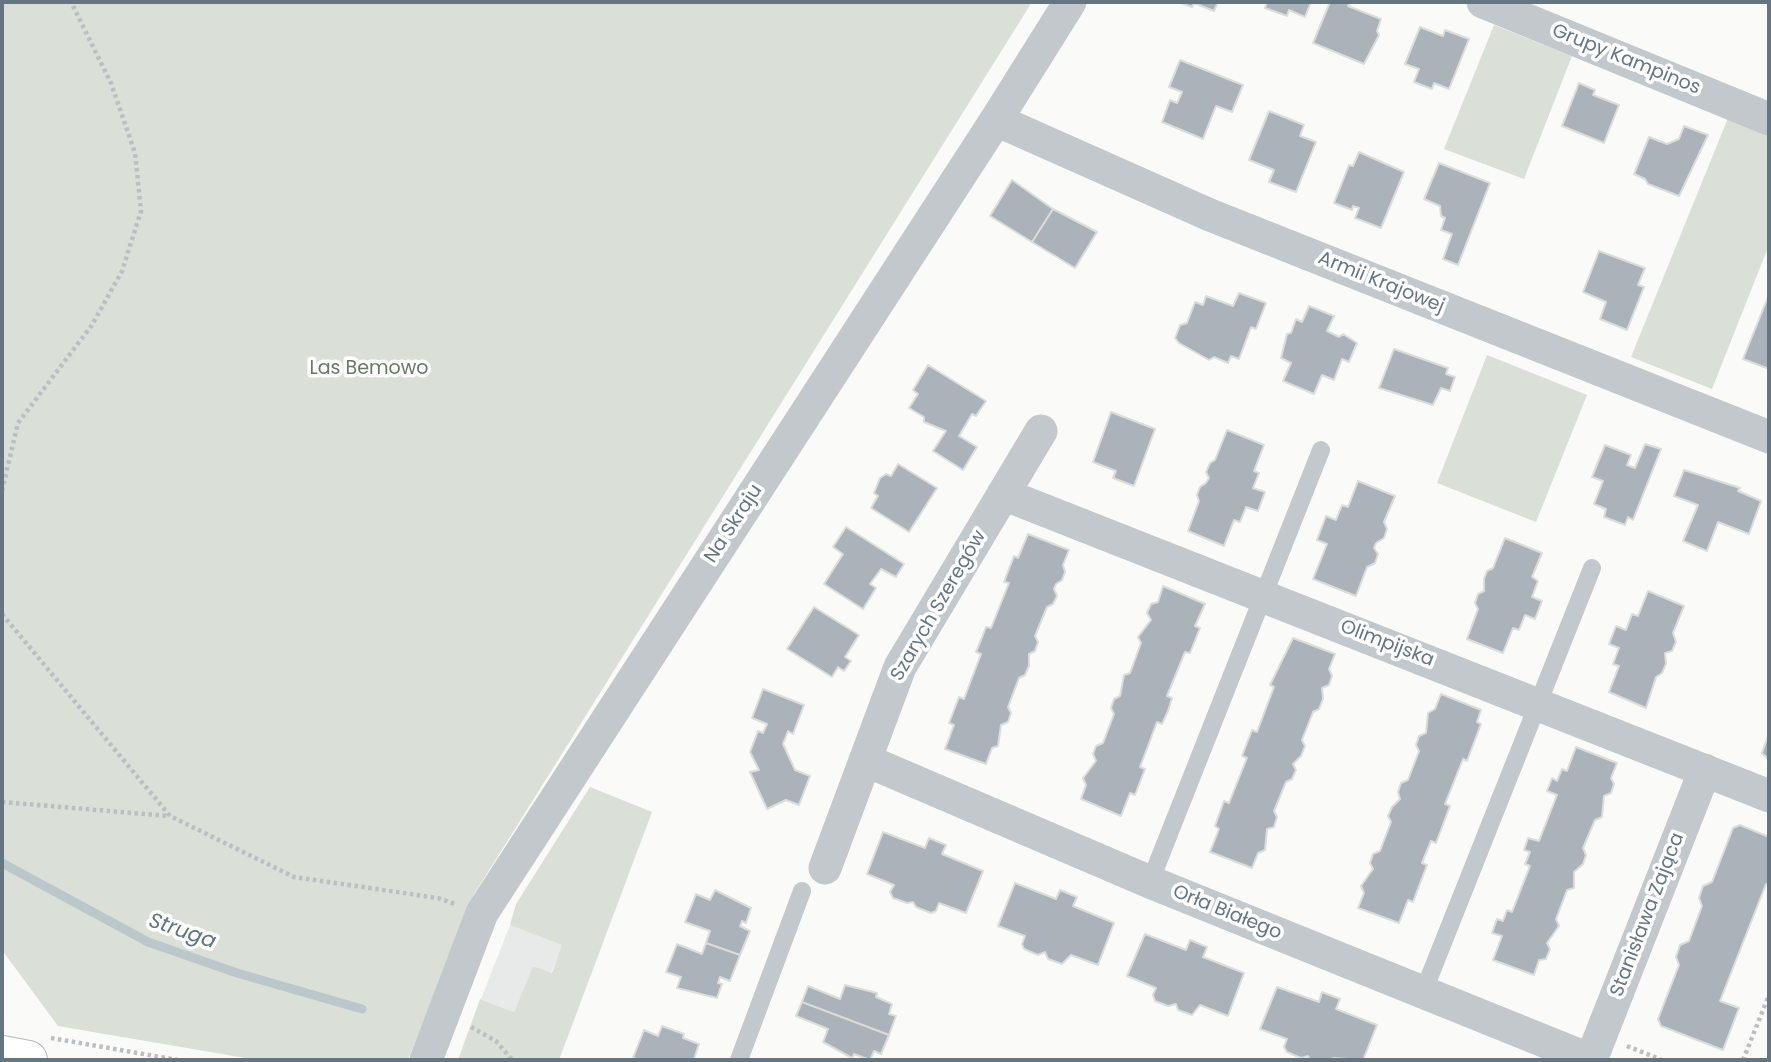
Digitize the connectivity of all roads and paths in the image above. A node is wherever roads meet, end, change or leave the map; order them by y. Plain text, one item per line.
1 (71, 2) edge
2 (1070, 2) edge
3 (1483, 2) edge
4 (1769, 119) edge
5 (996, 120) junction
6 (1041, 431) dead end
7 (1769, 438) edge
8 (1321, 450) dead end
9 (2, 491) edge
10 (1003, 494) junction
11 (1592, 568) dead end
12 (1262, 596) junction
13 (2, 614) edge
14 (1539, 703) junction
15 (865, 760) junction
16 (1705, 770) junction
17 (1769, 796) edge
18 (2, 802) edge
19 (170, 816) junction
20 (813, 880) joint
21 (1150, 882) junction
22 (482, 913) junction
23 (1423, 993) junction
24 (1769, 995) edge
25 (471, 1027) dead end
26 (35, 1049) edge
27 (2, 1055) edge
28 (178, 1060) edge
29 (426, 1060) edge
30 (512, 1060) edge
31 (739, 1060) edge
32 (1591, 1060) edge
33 (1743, 1060) edge

1 - 9 path
2 - 5 street, Na Skraju
3 - 4 street, Grupy Kampinos
5 - 7 street, Armii Krajowej
5 - 22 street, Na Skraju
6 - 10 street, Szarych Szeregów
8 - 12 lane
10 - 12 street, Olimpijska
10 - 15 street, Szarych Szeregów
11 - 14 lane
12 - 14 street, Olimpijska
12 - 21 lane
13 - 19 path
14 - 16 street, Olimpijska
14 - 23 lane
15 - 20 street, Szarych Szeregów
15 - 21 street, Orła Białego
16 - 17 street, Olimpijska
16 - 32 street, Stanisława Zająca
18 - 19 path
19 - 22 path
20 - 31 lane
21 - 23 street, Orła Białego
22 - 29 street, Na Skraju
23 - 32 street, Orła Białego
24 - 33 path
25 - 30 path
26 - 27 street
26 - 28 path

